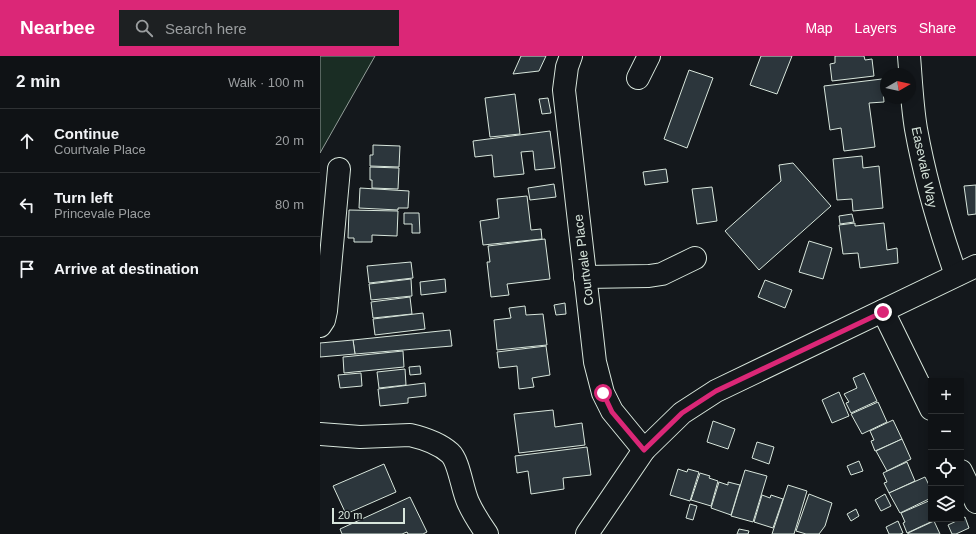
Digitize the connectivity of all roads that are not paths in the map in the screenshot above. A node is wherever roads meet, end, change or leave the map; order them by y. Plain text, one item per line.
1 (571, 56) edge
2 (649, 56) edge
3 (909, 56) edge
4 (638, 78) dead end
5 (339, 169) dead end
6 (695, 258) dead end
7 (976, 266) edge
8 (956, 275) junction
9 (585, 277) junction
10 (883, 312) junction
11 (320, 326) edge
12 (928, 404) edge
13 (320, 434) edge
14 (644, 450) junction
15 (964, 477) edge
16 (976, 502) edge
17 (488, 534) edge
18 (587, 534) edge

1 - 9 street, Courtvale Place
2 - 4 street
3 - 8 street, Easevale Way
5 - 11 street
6 - 9 street
7 - 8 street
8 - 10 street
9 - 14 street, Courtvale Place
10 - 12 street
10 - 14 street
13 - 17 street
14 - 18 street
15 - 16 street

